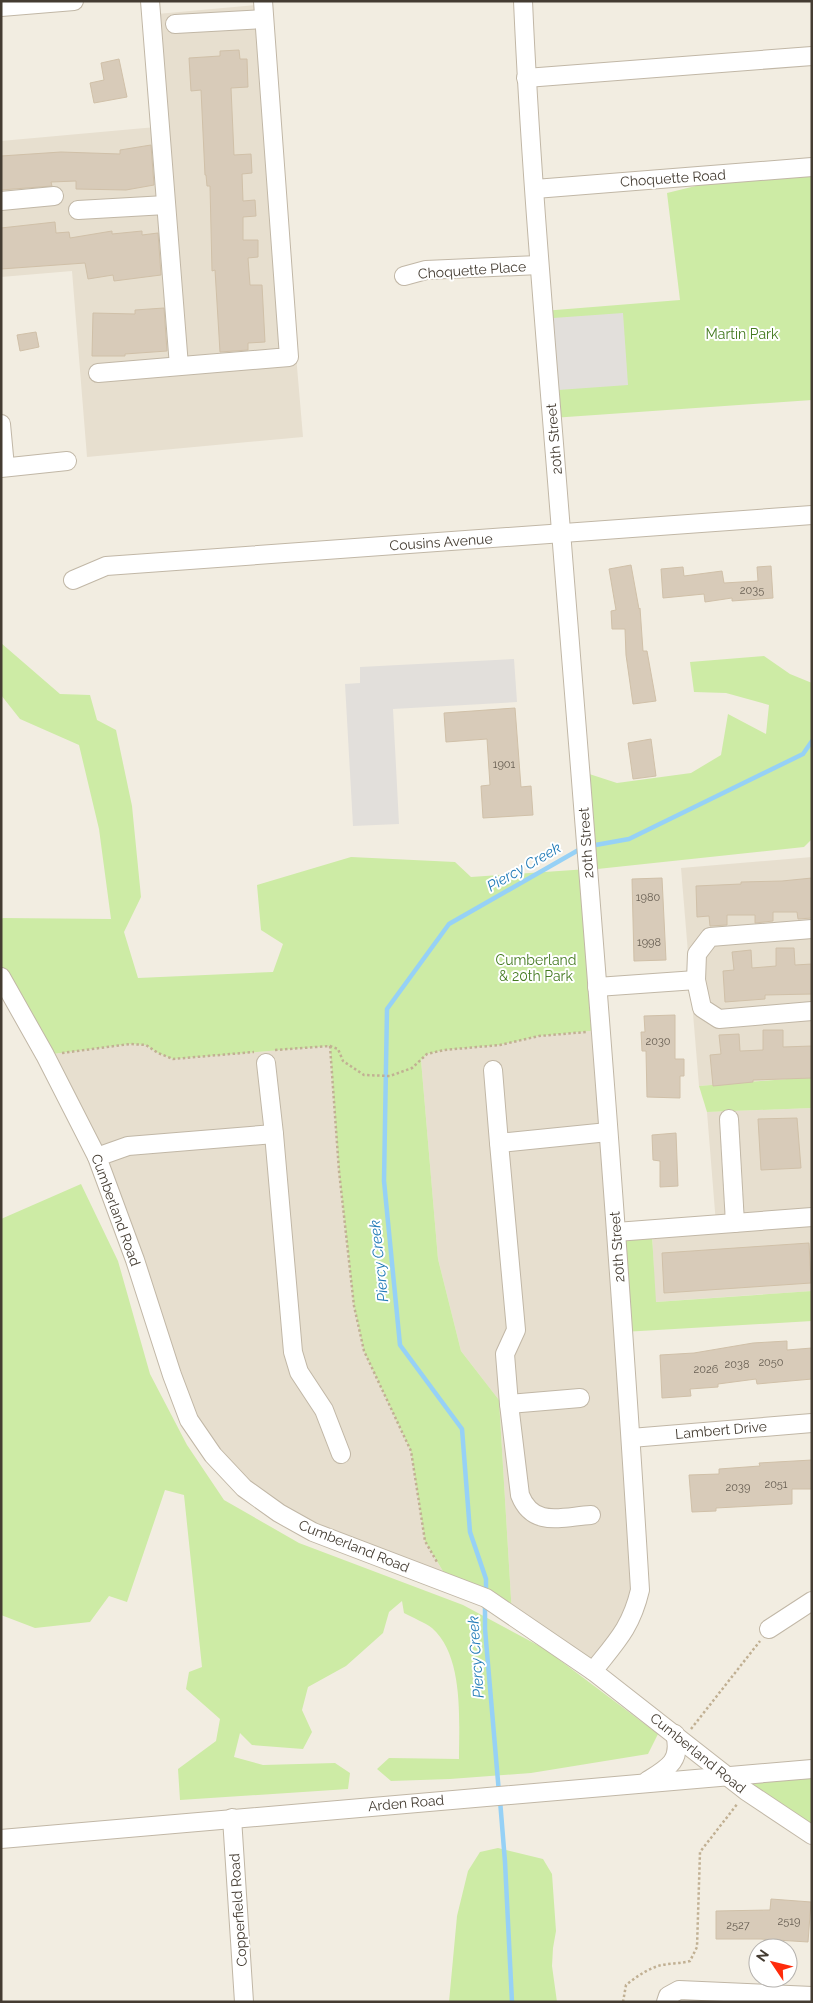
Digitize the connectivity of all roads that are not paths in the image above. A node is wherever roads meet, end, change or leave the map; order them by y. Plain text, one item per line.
1 (74, 1) edge
2 (150, 1) edge
3 (523, 1) edge
4 (1, 7) edge
5 (263, 10) edge
6 (175, 24) dead end
7 (812, 56) edge
8 (526, 78) junction
9 (812, 167) edge
10 (535, 189) junction
11 (54, 196) dead end
12 (1, 201) edge
13 (166, 205) junction
14 (78, 210) dead end
15 (539, 265) junction
16 (404, 276) dead end
17 (179, 366) junction
18 (98, 373) dead end
19 (1, 424) edge
20 (67, 461) dead end
21 (3, 468) edge
22 (812, 515) edge
23 (562, 533) junction
24 (73, 580) dead end
25 (812, 929) edge
26 (1, 977) edge
27 (696, 980) junction
28 (597, 987) junction
29 (812, 1011) edge
30 (266, 1055) road end
31 (493, 1070) dead end
32 (729, 1119) dead end
33 (608, 1132) junction
34 (274, 1134) junction
35 (498, 1144) junction
36 (97, 1157) junction
37 (812, 1217) edge
38 (735, 1223) junction
39 (616, 1232) junction
40 (580, 1398) dead end
41 (509, 1404) junction
42 (812, 1423) edge
43 (631, 1438) junction
44 (341, 1454) dead end
45 (591, 1515) dead end
46 (812, 1601) edge
47 (769, 1629) road end
48 (593, 1672) junction
49 (678, 1737) junction
50 (812, 1769) edge
51 (727, 1776) junction
52 (644, 1783) junction
53 (232, 1818) junction
54 (812, 1835) edge
55 (1, 1839) edge
56 (812, 1996) edge
57 (778, 1998) edge
58 (244, 2002) edge
59 (666, 2002) edge

1 - 4 street
2 - 13 street
3 - 8 street, 20th Street
5 - 6 street
5 - 17 street
7 - 8 street
8 - 10 street, 20th Street
9 - 10 street, Choquette Road
10 - 15 street, 20th Street
11 - 12 street
13 - 14 street
13 - 17 street
15 - 16 street, Choquette Place
15 - 23 street, 20th Street
17 - 18 street
19 - 21 street
20 - 21 street
22 - 23 street, Cousins Avenue
23 - 24 street, Cousins Avenue
23 - 28 street, 20th Street
25 - 27 street
26 - 36 street, Cumberland Road
27 - 28 street
27 - 29 street
28 - 33 street, 20th Street
30 - 34 street
31 - 35 street
32 - 38 street
33 - 35 street
33 - 39 street, 20th Street
34 - 36 street
34 - 44 street
35 - 41 street
36 - 48 street, Cumberland Road
37 - 38 street
38 - 39 street
39 - 43 street, 20th Street
40 - 41 street
41 - 45 street
42 - 43 street, Lambert Drive
43 - 48 street, 20th Street
46 - 47 street
48 - 49 street, Cumberland Road
49 - 51 street, Cumberland Road
49 - 52 street
50 - 51 street, Arden Road
51 - 52 street, Arden Road
51 - 54 street, Cumberland Road
52 - 53 street, Arden Road
53 - 55 street, Arden Road
53 - 58 street, Copperfield Road
56 - 57 street
57 - 59 street

